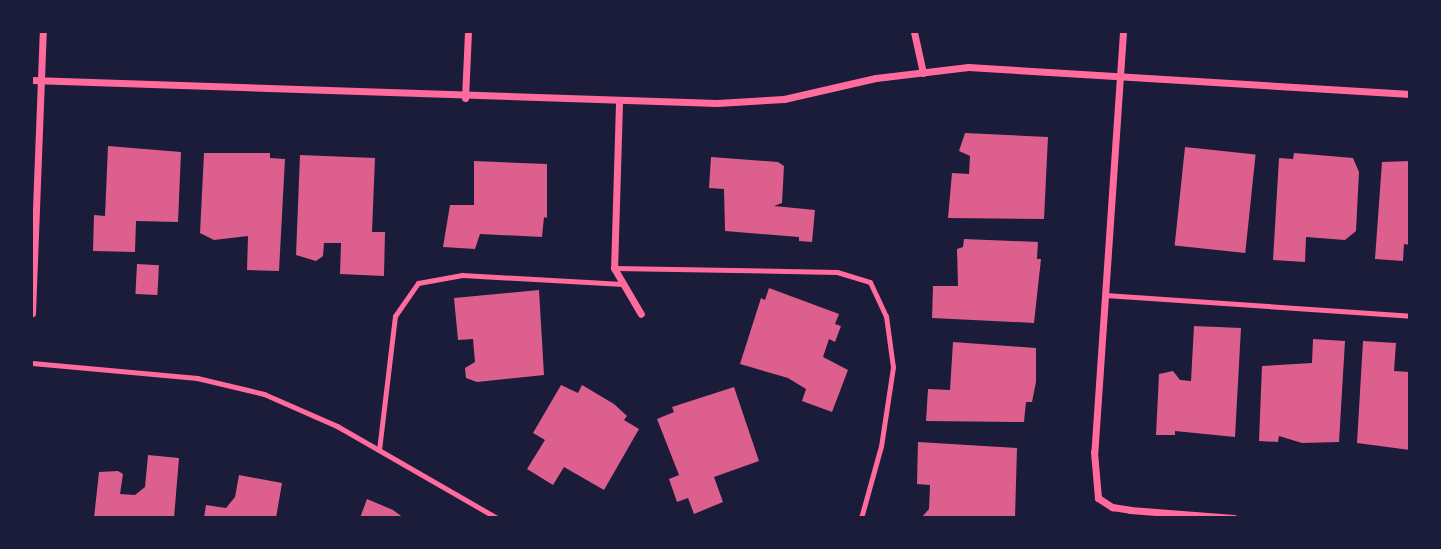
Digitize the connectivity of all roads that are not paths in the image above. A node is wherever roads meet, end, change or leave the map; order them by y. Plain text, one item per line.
1 (43, 32) edge
2 (468, 32) edge
3 (914, 32) edge
4 (1122, 32) edge
5 (923, 72) junction
6 (1120, 75) junction
7 (32, 80) edge
8 (41, 81) junction
9 (1409, 94) edge
10 (465, 98) junction
11 (619, 103) junction
12 (614, 268) junction
13 (623, 284) junction
14 (1105, 295) junction
15 (32, 313) edge
16 (641, 314) dead end
17 (1409, 316) edge
18 (32, 363) edge
19 (379, 450) junction
20 (497, 517) edge
21 (861, 517) edge
22 (1234, 517) edge

1 - 8 street
2 - 10 street
3 - 5 street
4 - 6 street
5 - 6 street
5 - 11 street
6 - 9 street
6 - 14 street
7 - 8 street
8 - 10 street
8 - 15 street
10 - 11 street
11 - 12 street
12 - 13 street
12 - 21 lane
13 - 16 street
13 - 19 lane
14 - 17 lane
14 - 22 street
18 - 19 lane
19 - 20 lane

